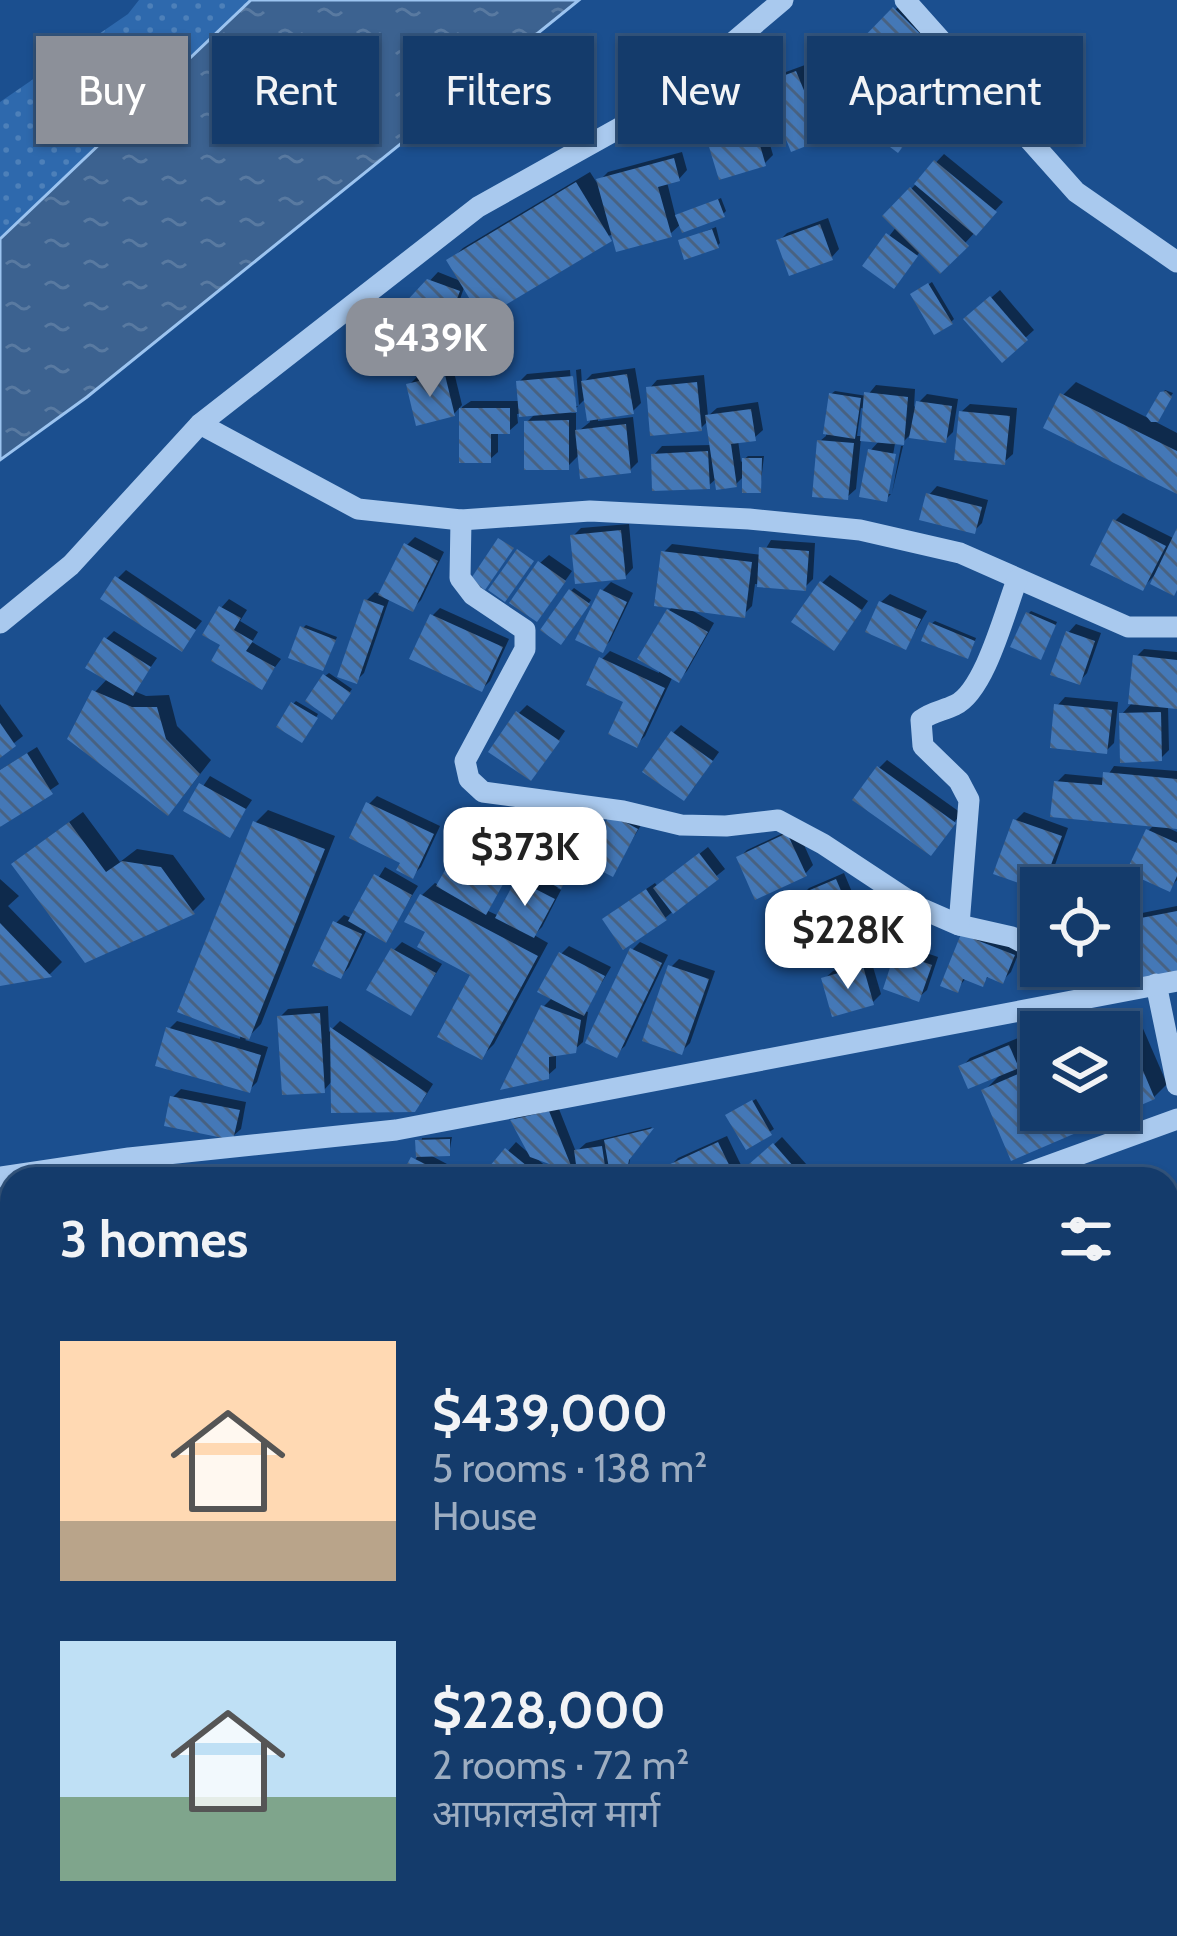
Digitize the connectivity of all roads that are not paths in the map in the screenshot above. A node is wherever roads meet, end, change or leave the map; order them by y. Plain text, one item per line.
1 (783, 0) edge
2 (905, 0) edge
3 (1177, 262) edge
4 (200, 424) junction
5 (461, 520) junction
6 (1018, 580) junction
7 (0, 623) edge
8 (1177, 627) edge
9 (959, 925) junction
10 (1020, 942) edge
11 (1167, 982) edge
12 (1100, 987) edge
13 (1109, 993) junction
14 (1177, 1085) edge
15 (1177, 1119) edge
16 (142, 1167) edge
17 (1045, 1167) edge

1 - 4 street
2 - 3 street
4 - 5 street
4 - 7 street
5 - 6 street
5 - 9 street
6 - 8 street
6 - 9 street
9 - 10 street
11 - 13 street
11 - 14 street
12 - 13 street
13 - 16 street
15 - 17 street

